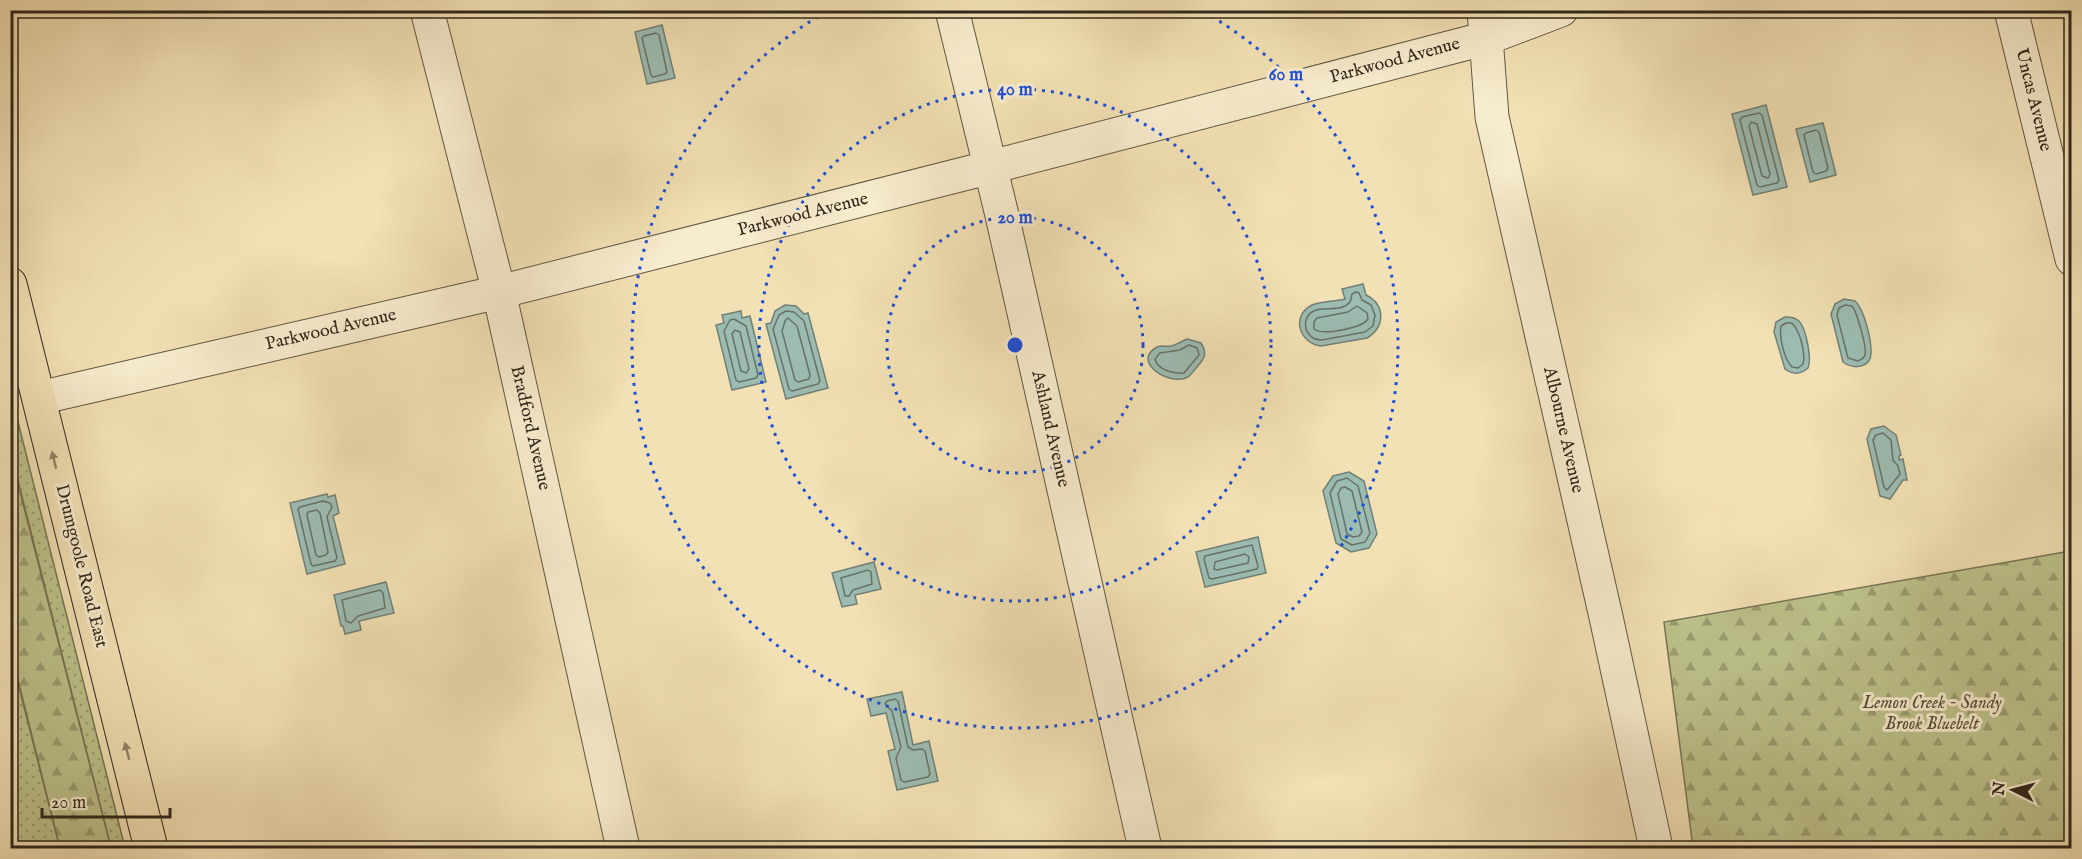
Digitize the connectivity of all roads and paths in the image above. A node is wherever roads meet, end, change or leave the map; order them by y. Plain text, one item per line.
1 (427, 10) edge
2 (952, 10) edge
3 (1561, 10) edge
4 (2011, 10) edge
5 (1486, 24) edge
6 (991, 167) junction
7 (2072, 259) edge
8 (10, 284) edge
9 (499, 291) junction
10 (39, 398) junction
11 (151, 849) edge
12 (623, 849) edge
13 (1145, 849) edge
14 (1656, 849) edge

1 - 9 street, Bradford Avenue
2 - 6 street, Ashland Avenue
3 - 5 street, Parkwood Avenue
4 - 7 street, Uncas Avenue
5 - 6 street, Parkwood Avenue
5 - 14 street, Albourne Avenue
6 - 9 street, Parkwood Avenue
6 - 13 street, Ashland Avenue
8 - 10 main road, Drumgoole Road East
9 - 10 street, Parkwood Avenue
9 - 12 street, Bradford Avenue
11 -> 10 main road, Drumgoole Road East

